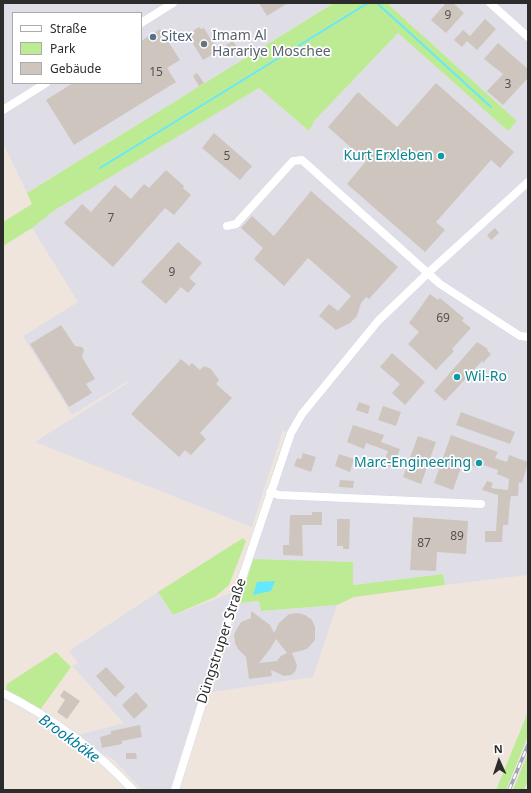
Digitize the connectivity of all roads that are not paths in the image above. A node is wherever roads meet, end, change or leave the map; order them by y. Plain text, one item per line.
1 (173, 3) edge
2 (490, 3) edge
3 (142, 22) edge
4 (528, 37) edge
5 (44, 84) edge
6 (3, 110) edge
7 (528, 182) edge
8 (227, 226) dead end
9 (428, 273) junction
10 (528, 337) edge
11 (270, 492) junction
12 (481, 504) dead end
13 (3, 693) edge
14 (133, 790) edge
15 (175, 790) edge

1 - 3 street
2 - 4 street
5 - 6 street
7 - 9 street, Düngstruper Straße
8 - 9 street
9 - 10 street
9 - 11 street, Düngstruper Straße
11 - 12 street
11 - 15 street, Düngstruper Straße
13 - 14 street

